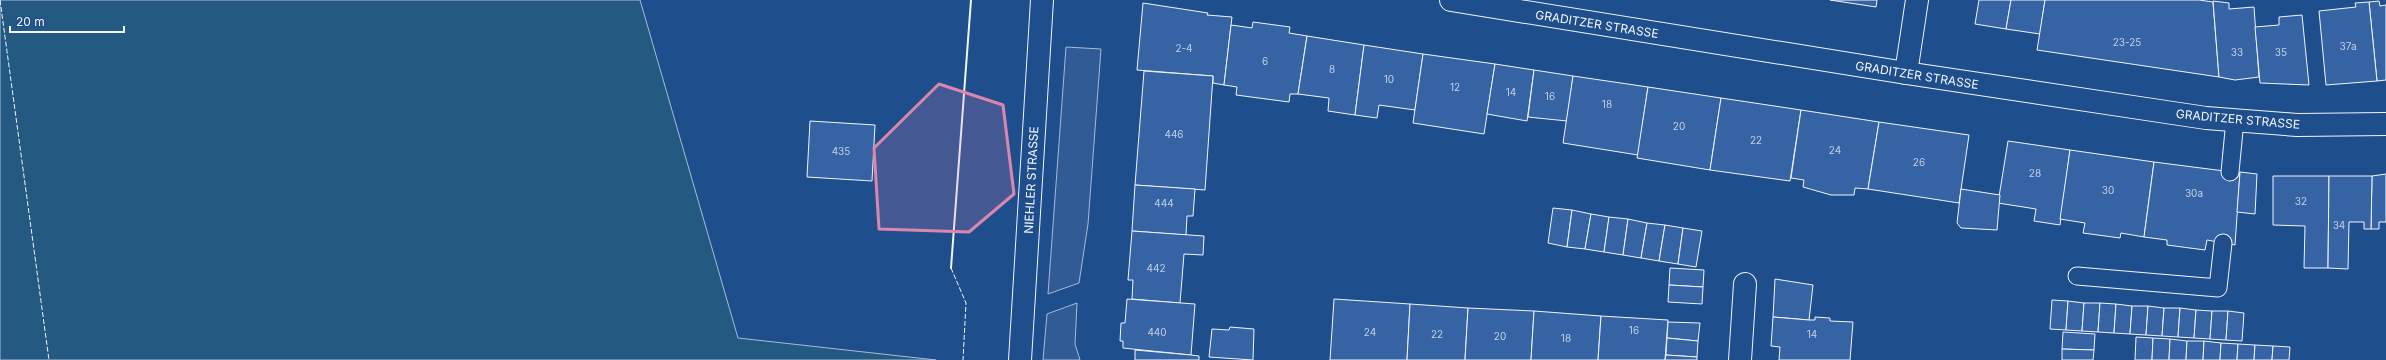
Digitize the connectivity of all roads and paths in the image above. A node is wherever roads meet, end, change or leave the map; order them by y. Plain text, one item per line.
1 (1042, 0) edge
2 (1451, 0) edge
3 (1917, 0) edge
4 (1906, 73) junction
5 (2235, 120) junction
6 (2386, 124) edge
7 (2230, 172) dead end
8 (2223, 243) dead end
9 (2077, 276) dead end
10 (1744, 284) dead end
11 (1020, 360) edge
12 (1740, 360) edge

1 - 11 street, NIEHLER STRASSE
2 - 4 street, GRADITZER STRASSE
3 - 4 street
4 - 5 street, GRADITZER STRASSE
5 - 6 street, GRADITZER STRASSE
5 - 7 lane
8 - 9 lane
10 - 12 street

